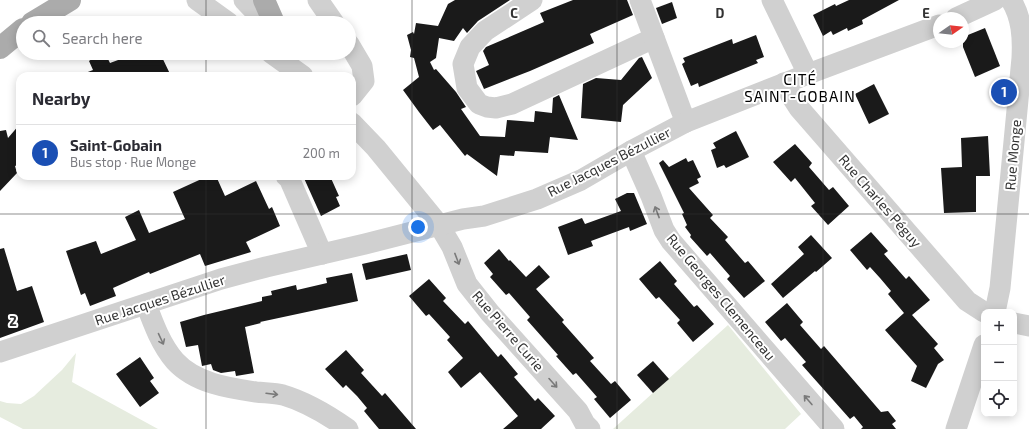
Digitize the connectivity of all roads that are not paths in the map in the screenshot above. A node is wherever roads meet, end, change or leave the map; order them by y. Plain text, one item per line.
1 (70, 0) edge
2 (197, 0) edge
3 (244, 0) edge
4 (264, 0) edge
5 (318, 0) edge
6 (532, 0) edge
7 (640, 0) edge
8 (772, 0) edge
9 (995, 0) edge
10 (1019, 6) edge
11 (969, 12) edge
12 (44, 16) edge
13 (219, 16) edge
14 (259, 16) edge
15 (271, 16) edge
16 (329, 16) edge
17 (933, 27) edge
18 (16, 35) edge
19 (654, 38) junction
20 (0, 48) edge
21 (356, 56) edge
22 (281, 60) edge
23 (297, 60) edge
24 (297, 72) edge
25 (306, 72) edge
26 (808, 74) junction
27 (784, 83) junction
28 (356, 91) edge
29 (686, 122) junction
30 (356, 127) edge
31 (631, 151) junction
32 (290, 180) edge
33 (439, 225) junction
34 (322, 254) junction
35 (146, 304) junction
36 (996, 309) edge
37 (981, 310) edge
38 (1017, 324) edge
39 (1029, 326) edge
40 (0, 352) edge
41 (981, 354) edge
42 (348, 429) edge
43 (590, 429) edge
44 (834, 429) edge
45 (956, 429) edge

1 - 12 main road
2 - 13 street
3 - 14 street
4 - 15 main road
5 - 16 street
6 - 19 street
7 - 19 street, Rue Jacques Bézullier
8 - 26 street
9 - 11 street
10 - 36 street, Rue Monge
17 - 26 street, Rue Jacques Bézullier
18 - 20 main road
19 - 29 street, Rue Jacques Bézullier
21 - 28 street
22 - 24 street
23 - 25 street
26 - 27 street, Rue Jacques Bézullier
27 - 29 street, Rue Jacques Bézullier
27 - 37 street, Rue Charles Péguy
29 - 31 street, Rue Jacques Bézullier
30 - 33 street, Rue Pierre Curie
31 - 33 street, Rue Jacques Bézullier
44 -> 31 street, Rue Georges Clemenceau
32 - 34 street
33 - 34 street, Rue Jacques Bézullier
33 -> 43 street, Rue Pierre Curie
34 - 35 street, Rue Jacques Bézullier
35 - 40 street, Rue Jacques Bézullier
35 -> 42 street
38 - 39 street
41 - 45 street

